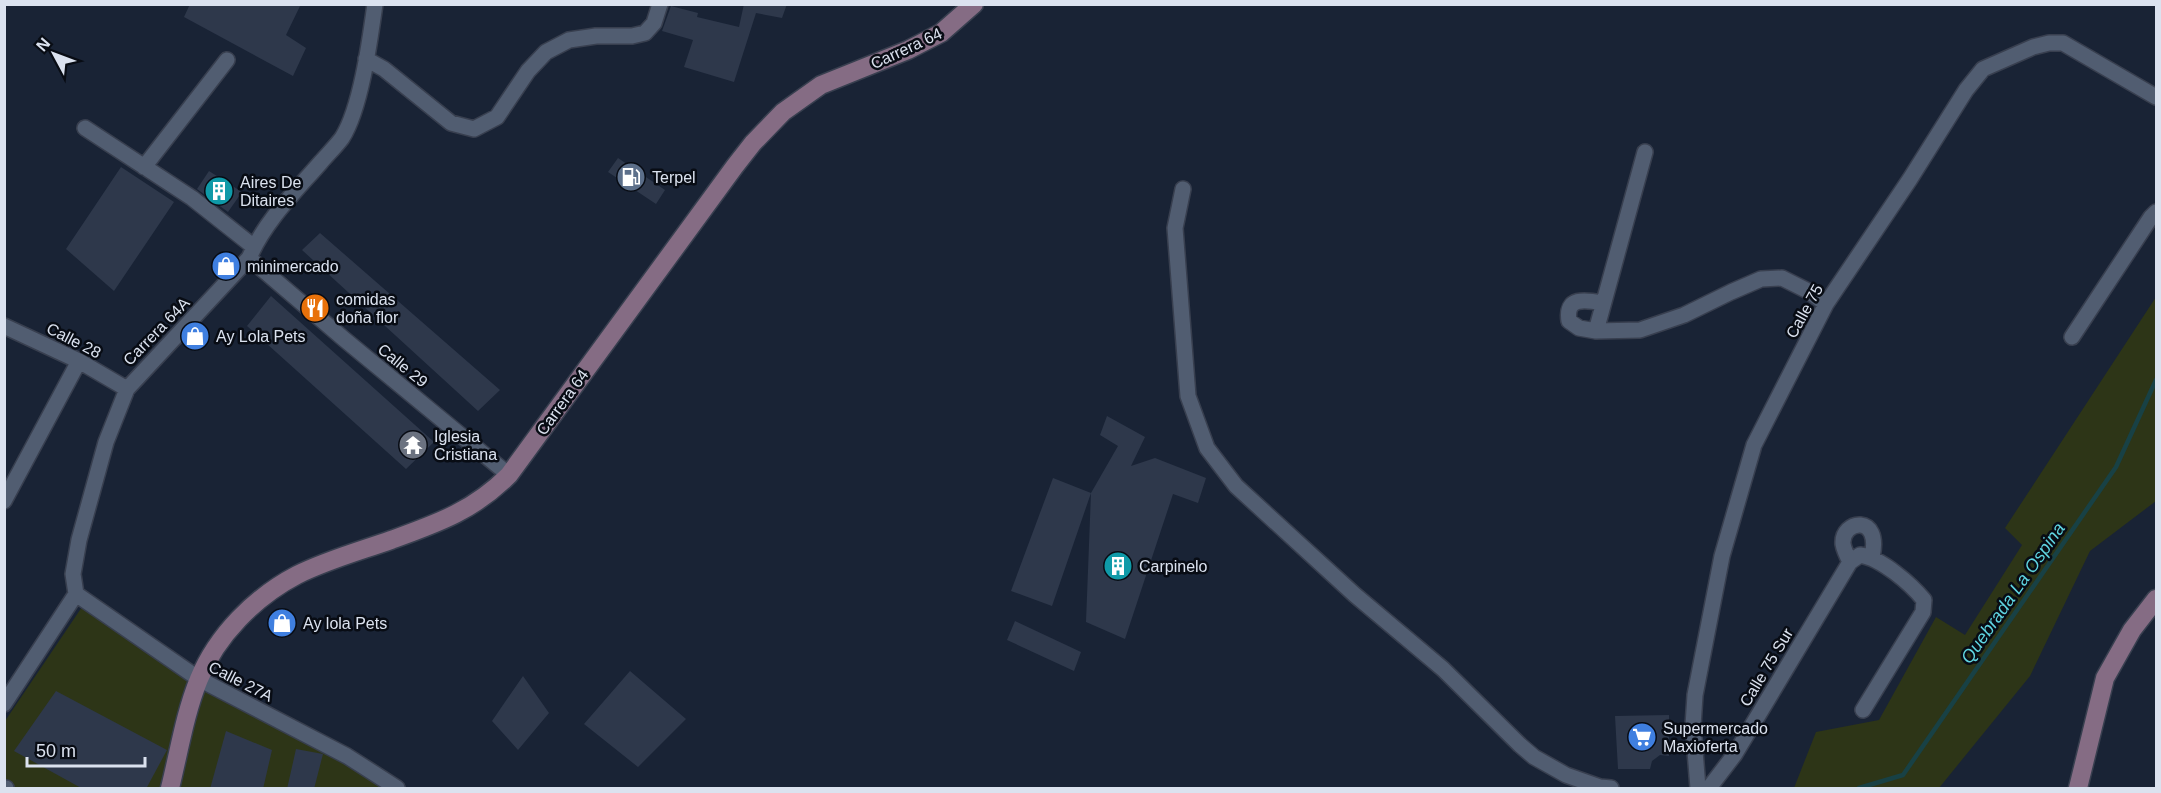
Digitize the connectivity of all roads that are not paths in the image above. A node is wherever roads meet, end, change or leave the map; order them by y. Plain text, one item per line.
1 (375, 4) edge
2 (660, 4) edge
3 (974, 4) edge
4 (366, 59) junction
5 (227, 60) dead end
6 (2157, 97) edge
7 (85, 128) dead end
8 (1645, 152) dead end
9 (144, 167) junction
10 (1183, 189) dead end
11 (2157, 212) edge
12 (252, 252) junction
13 (1603, 303) junction
14 (1826, 304) junction
15 (4, 326) edge
16 (1596, 331) junction
17 (2072, 337) dead end
18 (79, 362) junction
19 (127, 389) junction
20 (509, 475) junction
21 (4, 501) edge
22 (1872, 556) junction
23 (1850, 562) junction
24 (76, 594) junction
25 (2157, 599) edge
26 (199, 680) junction
27 (4, 704) edge
28 (1863, 710) dead end
29 (170, 789) edge
30 (397, 789) edge
31 (1611, 789) edge
32 (1698, 789) edge
33 (1709, 789) edge
34 (2078, 789) edge

1 - 4 street, Carrera 64A
2 - 4 street
3 - 20 street, Carrera 64
4 - 12 street, Carrera 64A
5 - 9 street
6 - 14 street, Calle 75
7 - 9 street, Calle 29
8 - 13 street
9 - 12 street, Calle 29
10 - 31 street
11 - 17 street
12 - 19 street, Carrera 64A
12 - 20 street, Calle 29
13 - 16 street
13 - 16 street
14 - 16 street
14 - 32 street, Calle 75
15 - 18 street, Calle 28
18 - 19 street, Calle 28
18 - 21 street
19 - 24 street, Carrera 64A
20 - 26 street, Carrera 64
22 - 23 street
22 - 23 street
22 - 28 street
23 - 33 street, Calle 75 Sur
24 - 26 street, Calle 27A
24 - 27 street
25 - 34 street
26 - 29 street, Carrera 64
26 - 30 street, Calle 27A

